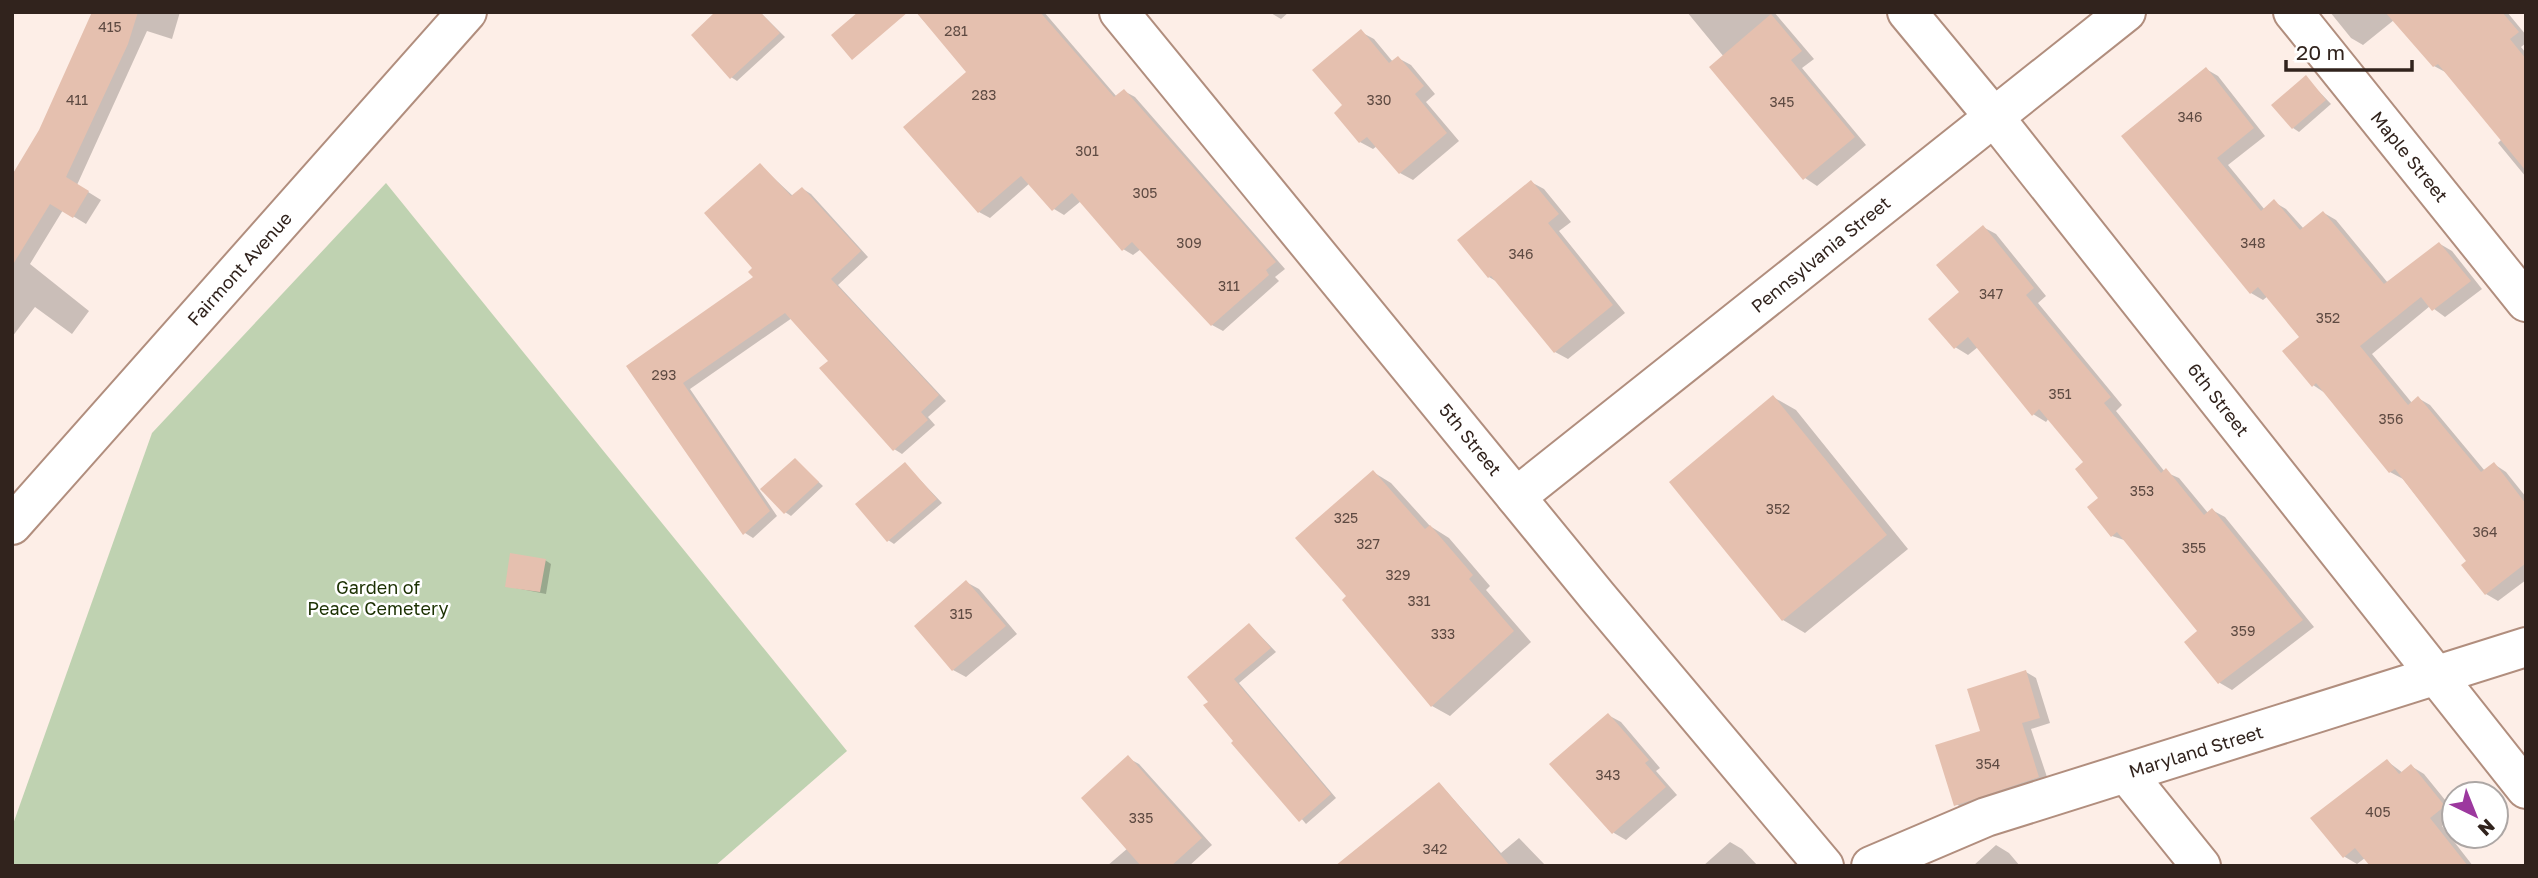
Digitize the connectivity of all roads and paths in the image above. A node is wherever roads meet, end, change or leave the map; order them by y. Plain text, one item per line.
1 (467, 12) edge
2 (1119, 12) edge
3 (1907, 12) edge
4 (2126, 12) edge
5 (2293, 12) edge
6 (1994, 117) junction
7 (2526, 302) edge
8 (1516, 497) junction
9 (18, 507) edge
10 (2526, 647) edge
11 (2436, 677) junction
12 (2126, 773) junction
13 (2526, 789) edge
14 (1824, 866) edge
15 (1871, 866) edge
16 (2201, 866) edge

1 - 9 street, Fairmont Avenue
2 - 8 street, 5th Street
3 - 6 street, 6th Street
4 - 6 street, Pennsylvania Street
5 - 7 street, Maple Street
6 - 8 street, Pennsylvania Street
6 - 11 street, 6th Street
8 - 14 street, 5th Street
10 - 11 street, Maryland Street
11 - 12 street, Maryland Street
11 - 13 street, 6th Street
12 - 15 street, Maryland Street
12 - 16 street

